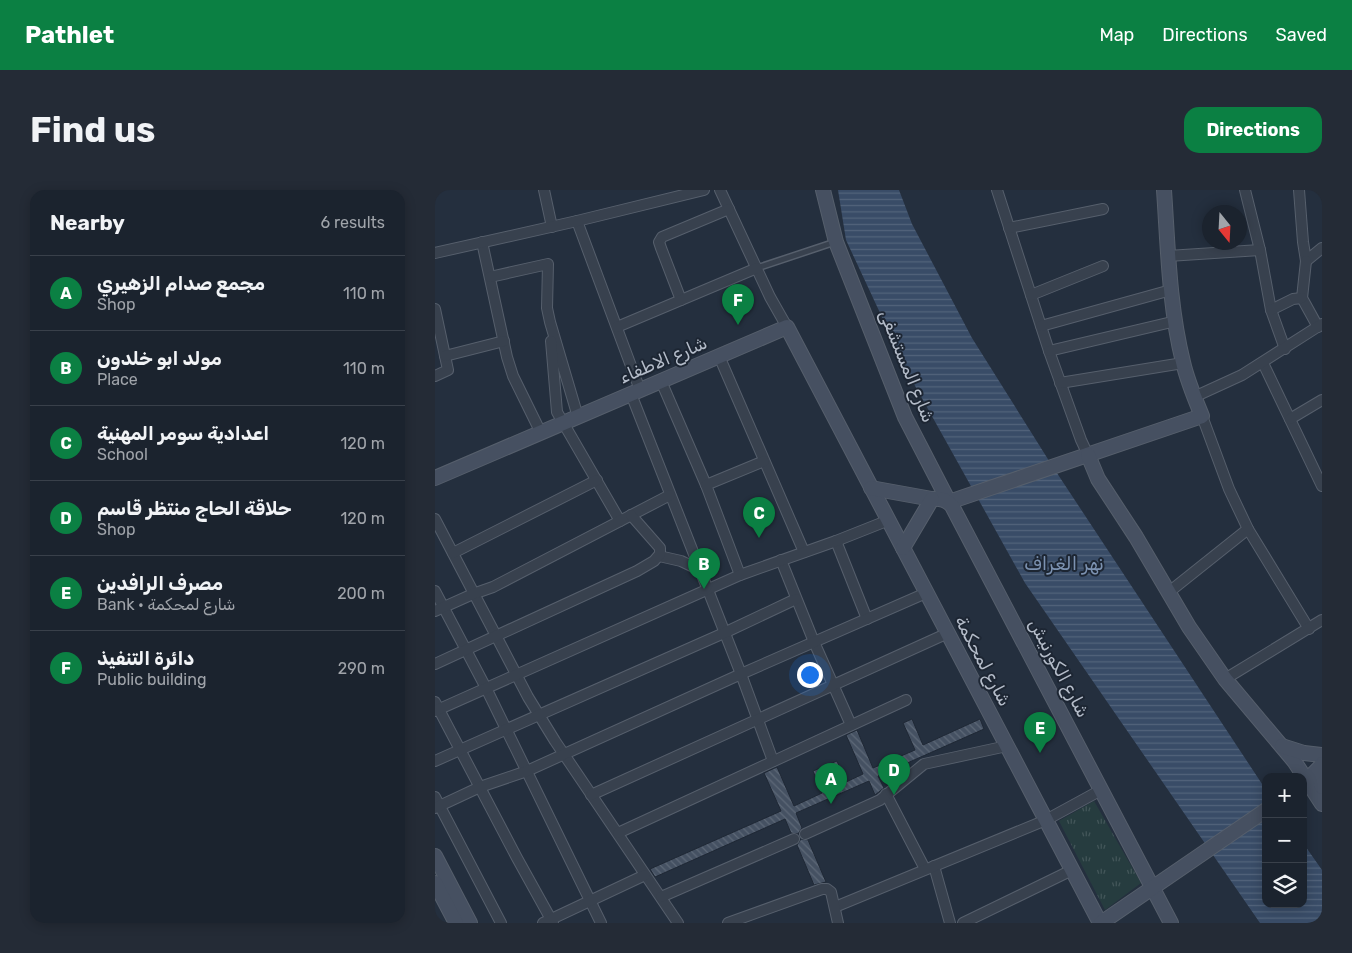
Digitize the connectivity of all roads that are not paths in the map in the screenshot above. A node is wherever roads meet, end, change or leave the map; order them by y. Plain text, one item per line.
1 (544, 190) edge
2 (704, 190) edge
3 (720, 190) edge
4 (823, 190) edge
5 (997, 190) edge
6 (1164, 190) edge
7 (1245, 190) edge
8 (1299, 190) edge
9 (729, 209) junction
10 (1103, 209) dead end
11 (577, 221) junction
12 (553, 227) junction
13 (1009, 228) junction
14 (482, 242) junction
15 (836, 242) junction
16 (1322, 248) edge
17 (1260, 250) junction
18 (435, 253) edge
19 (1169, 256) junction
20 (1306, 261) junction
21 (1103, 266) dead end
22 (757, 268) junction
23 (489, 277) junction
24 (1171, 290) junction
25 (1031, 295) junction
26 (1301, 298) junction
27 (681, 300) junction
28 (435, 309) edge
29 (1271, 310) junction
30 (1175, 321) junction
31 (550, 322) junction
32 (1041, 326) junction
33 (1320, 326) edge
34 (787, 327) junction
35 (617, 328) junction
36 (504, 341) junction
37 (1285, 349) junction
38 (1049, 351) junction
39 (445, 356) junction
40 (719, 356) junction
41 (1183, 362) junction
42 (1263, 363) junction
43 (435, 376) edge
44 (661, 381) junction
45 (1061, 383) junction
46 (635, 392) junction
47 (1195, 397) junction
48 (1322, 400) edge
49 (1201, 416) junction
50 (578, 417) junction
51 (1290, 419) junction
52 (564, 423) junction
53 (541, 433) junction
54 (1081, 457) junction
55 (764, 461) junction
56 (436, 474) edge
57 (597, 480) junction
58 (706, 485) junction
59 (1322, 486) edge
60 (871, 488) junction
61 (671, 495) junction
62 (932, 499) junction
63 (955, 500) junction
64 (631, 515) junction
65 (435, 519) edge
66 (889, 520) junction
67 (621, 521) junction
68 (1248, 529) junction
69 (836, 541) junction
70 (903, 548) junction
71 (804, 552) junction
72 (453, 553) junction
73 (659, 556) junction
74 (781, 560) junction
75 (700, 570) junction
76 (740, 575) junction
77 (707, 590) junction
78 (435, 591) edge
79 (1169, 592) junction
80 (927, 593) junction
81 (473, 594) junction
82 (796, 599) junction
83 (439, 609) edge
84 (867, 619) junction
85 (1322, 620) edge
86 (1309, 629) junction
87 (724, 633) junction
88 (948, 633) junction
89 (496, 636) junction
90 (814, 642) junction
91 (467, 649) junction
92 (435, 664) edge
93 (741, 674) junction
94 (516, 675) junction
95 (1225, 679) junction
96 (832, 685) junction
97 (486, 688) junction
98 (906, 700) dead end
99 (436, 708) edge
100 (539, 714) junction
101 (756, 719) junction
102 (851, 725) junction
103 (507, 730) junction
104 (1007, 746) junction
105 (1282, 746) junction
106 (460, 750) junction
107 (563, 754) junction
108 (435, 761) edge
109 (773, 761) junction
110 (1322, 761) edge
111 (527, 771) junction
112 (480, 787) junction
113 (1101, 790) junction
114 (1313, 791) edge
115 (886, 794) junction
116 (591, 795) junction
117 (437, 804) edge
118 (1262, 813) edge
119 (1046, 820) junction
120 (618, 833) junction
121 (805, 834) dead end
122 (794, 839) dead end
123 (435, 856) edge
124 (930, 868) junction
125 (1072, 870) junction
126 (645, 875) junction
127 (435, 883) edge
128 (1152, 888) junction
129 (661, 897) junction
130 (590, 902) junction
131 (835, 907) junction
132 (549, 922) edge
133 (456, 923) edge
134 (470, 923) edge
135 (501, 923) edge
136 (601, 923) edge
137 (678, 923) edge
138 (728, 923) edge
139 (839, 923) edge
140 (950, 923) edge
141 (963, 923) edge
142 (1100, 923) edge
143 (1171, 923) edge

1 - 12 street
2 - 11 street
3 - 9 street
4 - 15 street, شارع المستشفى
5 - 13 street
6 - 19 street
7 - 17 street
8 - 20 street
9 - 22 street
9 - 27 street
10 - 13 street
11 - 12 street
11 - 35 street
12 - 14 street
13 - 25 street
14 - 18 street
14 - 23 street
15 - 22 lane
15 - 63 street, شارع المستشفى
16 - 20 street
17 - 19 street
17 - 29 street
19 - 24 street
20 - 26 street
21 - 25 street
22 - 27 street
22 - 34 street
23 - 31 street
23 - 36 street
24 - 30 street
24 - 32 street
25 - 32 street
26 - 29 street
26 - 33 street
27 - 35 street
28 - 39 street
29 - 37 street
30 - 38 street
30 - 41 street
31 - 50 street
31 - 52 street
32 - 38 street
33 - 37 street
34 - 40 street, شارع الاطفاء
34 - 60 street
35 - 46 street
36 - 39 street
36 - 53 street
37 - 42 street
38 - 45 street
39 - 43 street
40 - 44 street, شارع الاطفاء
40 - 55 street
41 - 45 street
41 - 47 street
42 - 47 street
42 - 51 street
44 - 46 street, شارع الاطفاء
44 - 58 street
45 - 54 street
46 - 50 street, شارع الاطفاء
46 - 61 street
47 - 49 street
48 - 51 street
49 - 54 street
49 - 68 street
50 - 52 street, شارع الاطفاء
51 - 59 street
52 - 53 street, شارع الاطفاء
52 - 57 street
53 - 56 street, شارع الاطفاء
54 - 63 street
54 - 79 street
55 - 58 street
55 - 71 street
57 - 67 street
57 - 72 street
58 - 76 street
60 - 62 street
60 - 66 street
61 - 64 street
61 - 75 street
62 - 63 street
62 - 70 street
63 - 113 street, شارع الكورنيش
64 - 67 street
64 - 73 street
65 - 72 street
66 - 69 street
66 - 70 street
67 - 81 street
68 - 79 street
68 - 86 street
69 - 71 street
69 - 84 street
70 - 80 street, شارع لمحكمة
71 - 74 street
72 - 81 street
73 - 75 street
73 - 89 street
74 - 76 street
74 - 82 street
75 - 77 street
76 - 77 street
77 - 87 street
77 - 94 street
78 - 83 street
79 - 95 street
80 - 84 street
80 - 88 street, شارع لمحكمة
81 - 83 street
81 - 89 street
82 - 87 street
82 - 90 street
83 - 91 street
84 - 90 street
85 - 86 street
86 - 95 street
87 - 93 street
87 - 100 street
88 - 96 street
88 - 104 street, شارع لمحكمة
89 - 91 street
89 - 94 street
90 - 93 street
90 - 96 street
91 - 92 street
91 - 97 street
93 - 101 street
93 - 107 street
94 - 97 street
94 - 100 street
95 - 105 street
96 - 101 street
96 - 102 street
97 - 99 street
97 - 103 street
98 - 102 street
99 - 106 street
100 - 103 street
100 - 107 street
101 - 109 street
101 - 116 street
102 - 109 street
103 - 106 street
103 - 111 street
104 - 115 street
104 - 119 street, شارع لمحكمة
105 - 110 street
105 - 114 street
106 - 108 street
106 - 112 street
107 - 111 street
107 - 116 street
109 - 120 street
110 - 114 street
111 - 112 street
111 - 130 street
112 - 117 street
112 - 132 street
113 - 119 street
113 - 128 street, شارع الكورنيش
115 - 121 street
115 - 124 street
116 - 120 street
117 - 135 street
118 - 128 street
119 - 124 street
119 - 125 street, شارع لمحكمة
120 - 126 street
122 - 129 street
123 - 134 street
124 - 131 street
124 - 140 street
125 - 141 street
125 - 142 street, شارع لمحكمة
126 - 129 street
126 - 130 street
127 - 133 street
128 - 142 street
128 - 143 street, شارع الكورنيش
129 - 137 street
130 - 132 street
130 - 136 street
131 - 138 street
131 - 139 street

